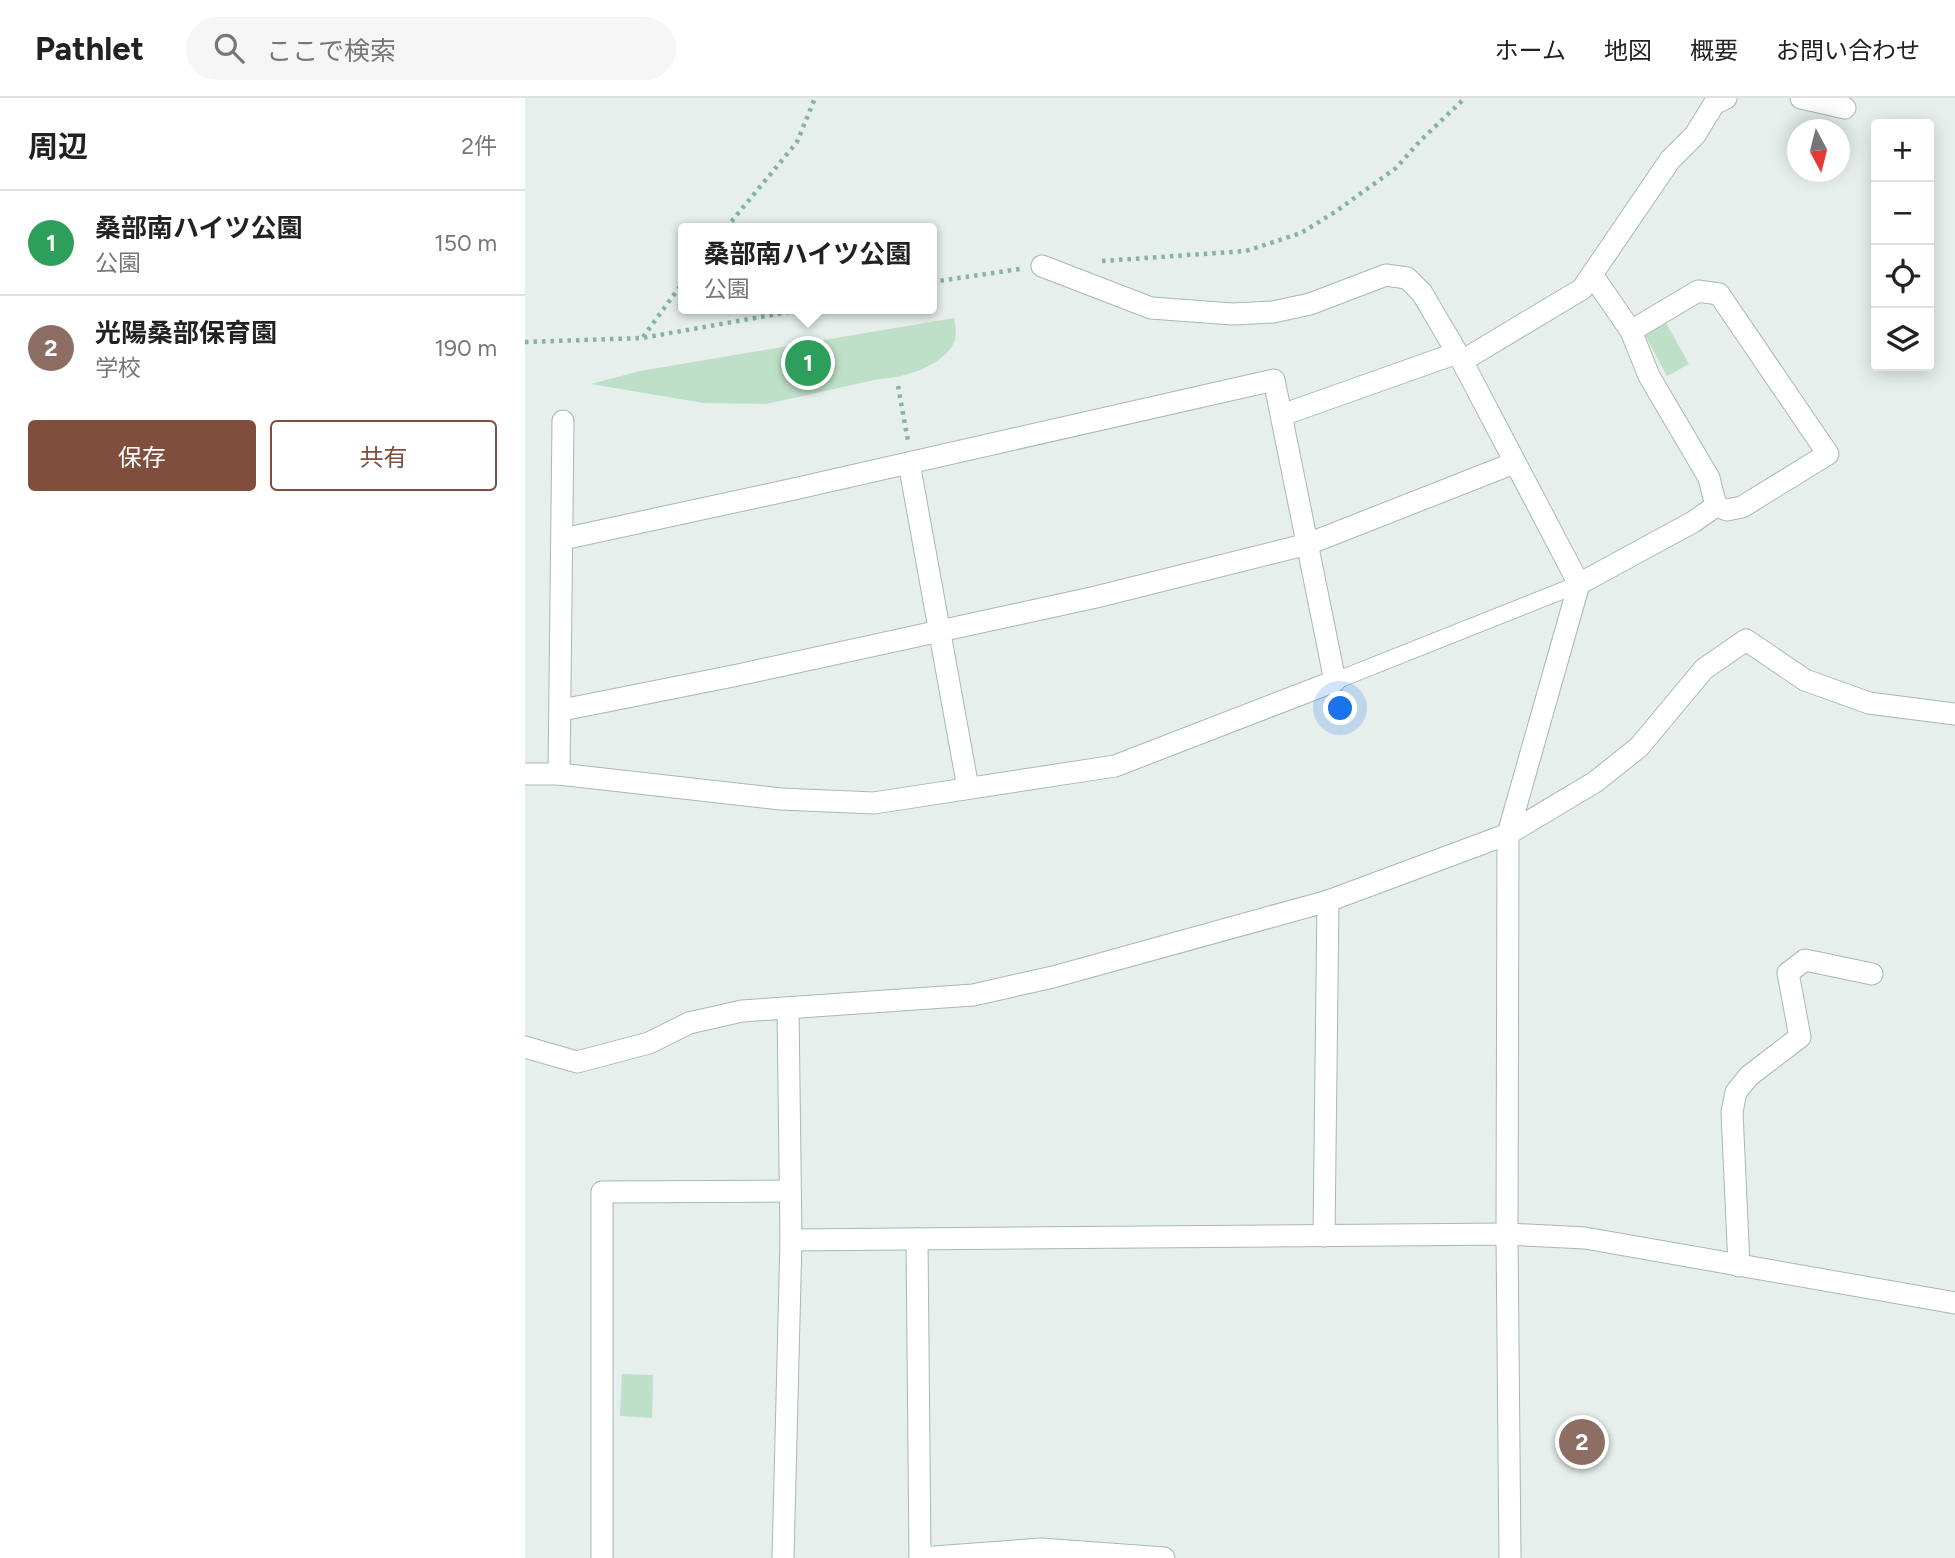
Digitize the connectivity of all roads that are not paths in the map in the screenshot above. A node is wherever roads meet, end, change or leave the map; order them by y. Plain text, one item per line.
1 (1726, 98) edge
2 (1801, 98) edge
3 (1845, 108) dead end
4 (1042, 266) road end
5 (1593, 276) junction
6 (1631, 331) junction
7 (1460, 357) junction
8 (1282, 415) junction
9 (563, 421) dead end
10 (910, 463) junction
11 (1514, 463) junction
12 (1716, 506) junction
13 (562, 539) junction
14 (1308, 544) junction
15 (1579, 584) junction
16 (941, 630) junction
17 (1335, 681) junction
18 (562, 710) junction
19 (1955, 713) edge
20 (525, 774) edge
21 (559, 774) junction
22 (968, 788) junction
23 (1508, 834) junction
24 (1328, 901) junction
25 (1872, 974) dead end
26 (788, 1008) junction
27 (525, 1047) edge
28 (790, 1191) junction
29 (1507, 1234) junction
30 (1324, 1236) junction
31 (917, 1239) junction
32 (791, 1240) junction
33 (1739, 1266) junction
34 (1955, 1303) edge
35 (1120, 1555) edge
36 (602, 1558) edge
37 (783, 1558) edge
38 (920, 1558) edge
39 (1164, 1558) edge
40 (1510, 1558) edge

1 - 5 street
2 - 3 street
4 - 7 street
5 - 6 street
5 - 7 street
6 - 12 street
6 - 12 street
7 - 8 street
7 - 11 street
8 - 10 street
8 - 14 street
9 - 13 street
10 - 13 street
10 - 16 street
11 - 14 street
11 - 15 street
12 - 15 street
13 - 18 street
14 - 16 street
14 - 17 street
15 - 17 lane
15 - 23 street
16 - 18 street
16 - 22 street
17 - 22 street
18 - 21 street
19 - 23 street
20 - 21 street
21 - 22 street
23 - 24 street
23 - 29 street
24 - 26 street
24 - 30 street
25 - 33 street
26 - 27 street
26 - 28 street
28 - 32 street
28 - 36 street
29 - 30 street
29 - 33 street
29 - 40 street
30 - 31 street
31 - 32 street
31 - 38 street
32 - 37 street
33 - 34 street
35 - 38 street
35 - 39 street

